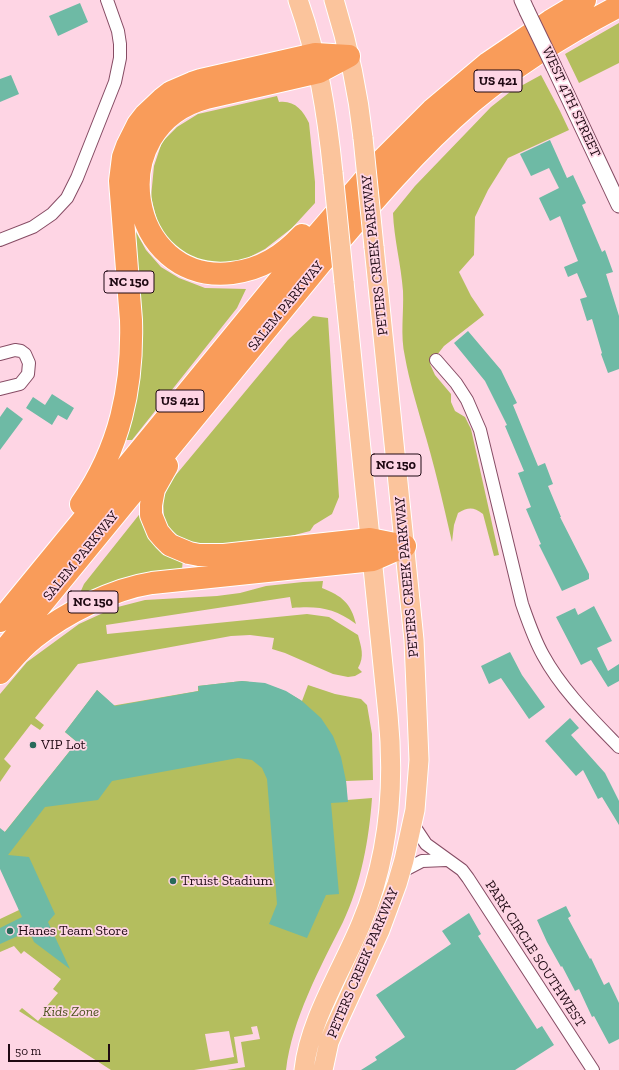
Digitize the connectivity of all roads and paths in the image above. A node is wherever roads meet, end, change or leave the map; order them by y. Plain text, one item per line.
1 (107, 0) edge
2 (298, 0) edge
3 (334, 0) edge
4 (586, 0) edge
5 (525, 5) edge
6 (619, 6) edge
7 (350, 56) junction
8 (317, 63) junction
9 (349, 198) junction
10 (619, 205) edge
11 (0, 240) edge
12 (0, 354) edge
13 (436, 360) dead end
14 (0, 389) edge
15 (192, 421) junction
16 (405, 546) junction
17 (371, 550) junction
18 (6, 613) edge
19 (0, 655) edge
20 (0, 673) edge
21 (619, 747) edge
22 (412, 823) junction
23 (446, 860) junction
24 (401, 872) junction
25 (304, 1070) edge
26 (323, 1070) edge
27 (593, 1070) edge

1 - 11 street
2 - 8 main road, PETERS CREEK PARKWAY
3 - 7 main road, PETERS CREEK PARKWAY / NC 150
4 - 9 highway, SALEM PARKWAY / US 421
5 - 10 street, WEST 4TH STREET, bridge
6 - 15 highway, SALEM PARKWAY / US 421
7 - 8 highway
7 - 16 main road, PETERS CREEK PARKWAY / NC 150, bridge
8 - 9 highway
8 - 17 main road, PETERS CREEK PARKWAY, bridge
8 - 18 highway, NC 150
9 - 18 highway, SALEM PARKWAY / US 421
12 - 14 street
13 - 21 street
15 - 17 highway
15 - 19 highway, SALEM PARKWAY / US 421
16 - 17 highway
16 - 22 main road, PETERS CREEK PARKWAY
17 - 20 highway, NC 150
17 - 25 main road, PETERS CREEK PARKWAY
22 - 23 street, PARK CIRCLE SOUTHWEST
22 - 24 main road, PETERS CREEK PARKWAY
23 - 24 street
23 - 27 street, PARK CIRCLE SOUTHWEST
24 - 26 main road, PETERS CREEK PARKWAY

